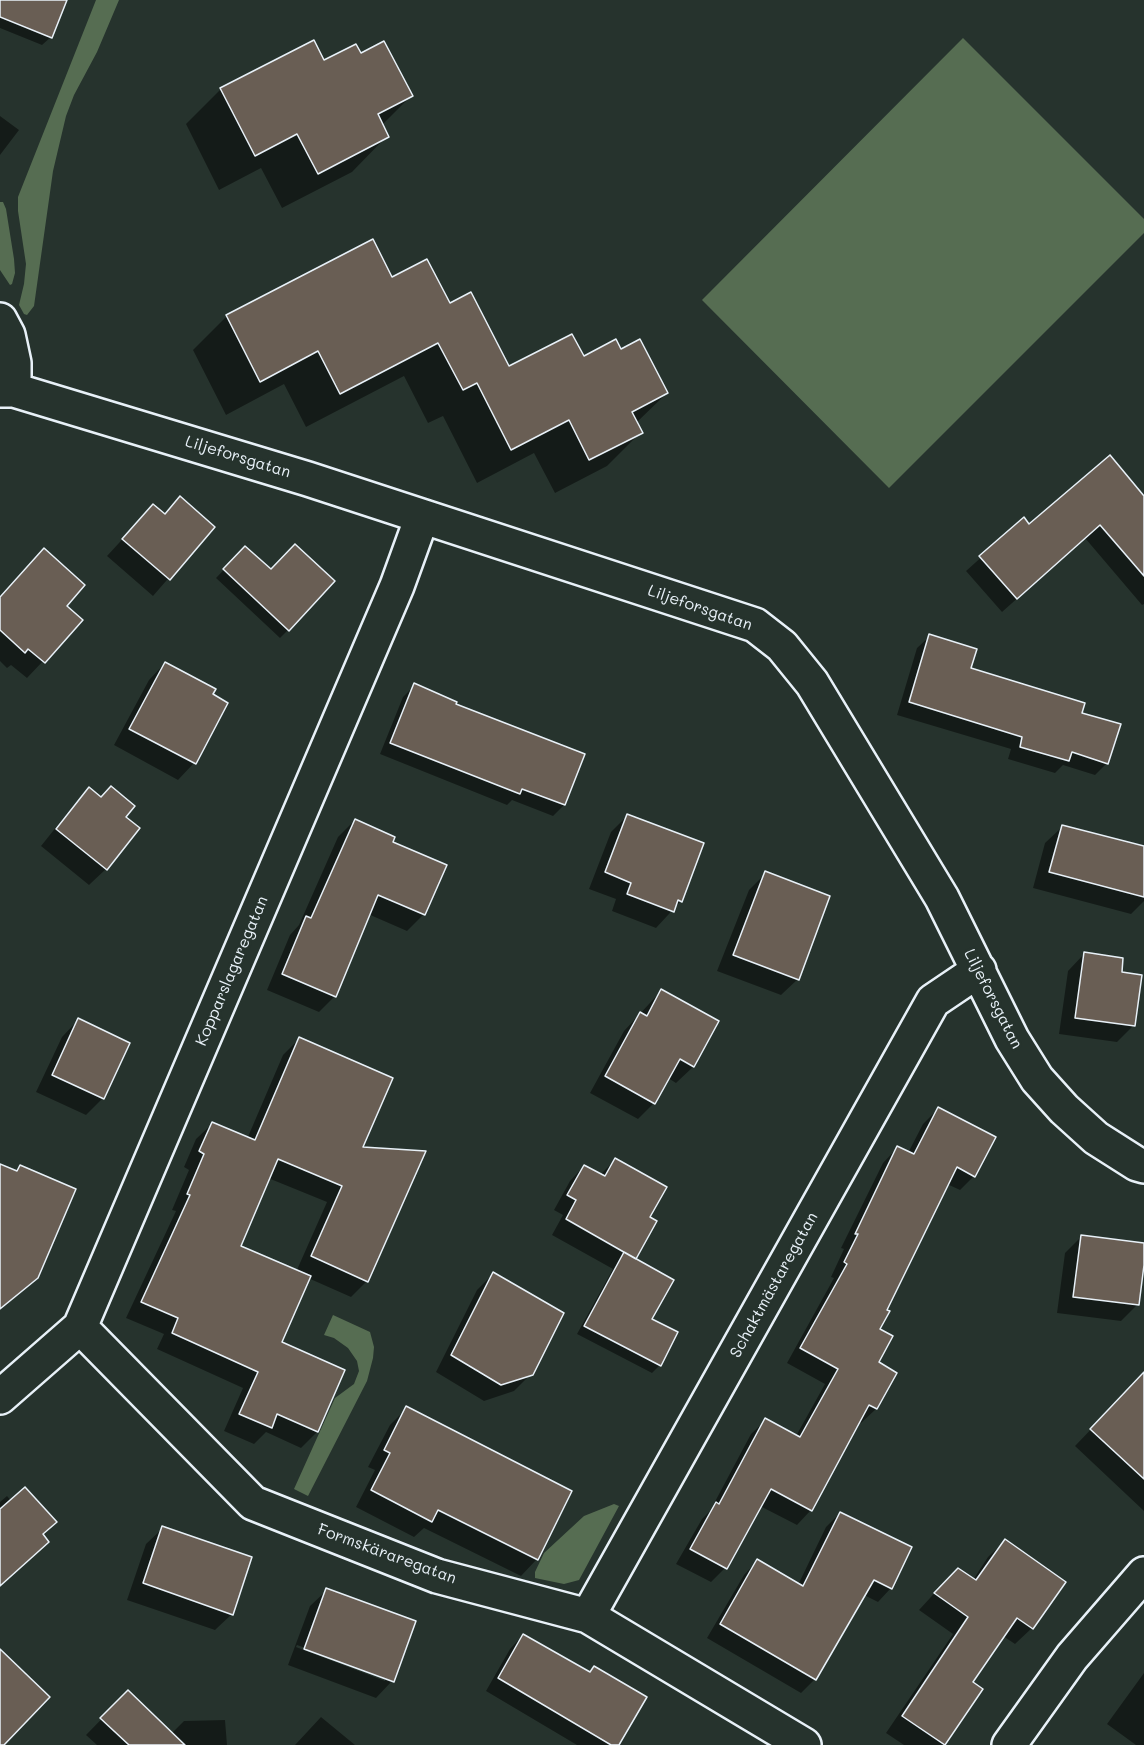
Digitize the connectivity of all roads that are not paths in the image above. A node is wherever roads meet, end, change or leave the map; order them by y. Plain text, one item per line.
1 (0, 320) edge
2 (7, 390) edge
3 (422, 517) junction
4 (979, 970) junction
5 (1144, 1166) edge
6 (80, 1327) junction
7 (0, 1397) edge
8 (1144, 1574) edge
9 (588, 1616) junction
10 (804, 1745) edge
11 (1010, 1745) edge

1 - 2 street
2 - 3 street, Liljeforsgatan
3 - 4 street, Liljeforsgatan
3 - 6 street, Kopparslagaregatan
4 - 5 street, Liljeforsgatan
4 - 9 street, Schaktmästaregatan
6 - 7 street, Kopparslagaregatan
6 - 9 street, Formskäraregatan
8 - 11 street
9 - 10 street, Formskäraregatan

